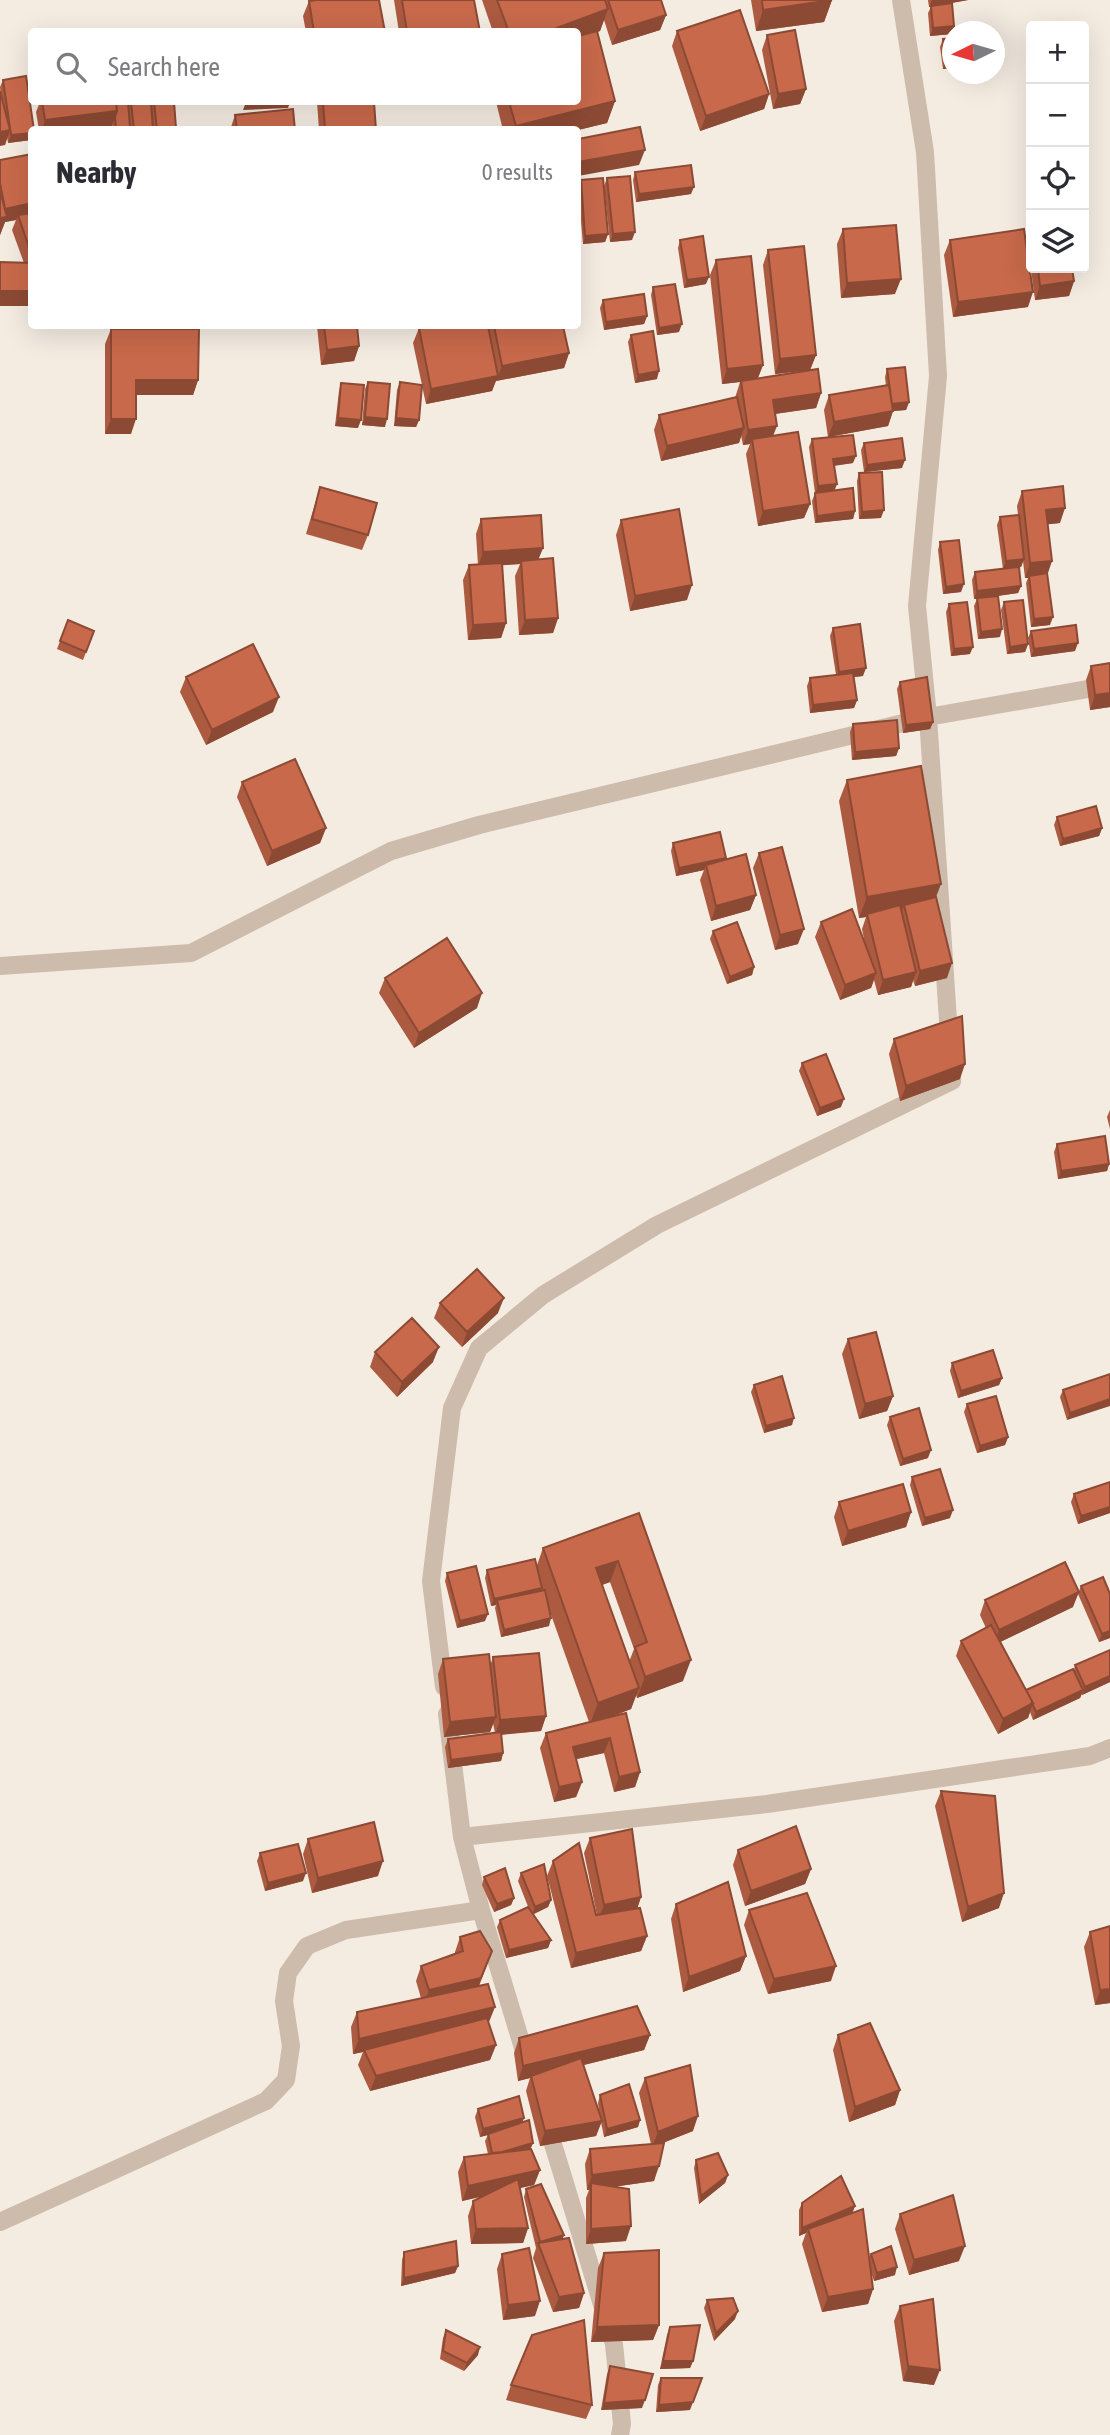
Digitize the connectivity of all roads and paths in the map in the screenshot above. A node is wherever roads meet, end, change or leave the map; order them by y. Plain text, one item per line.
1 (901, 0) edge
2 (1110, 685) edge
3 (928, 717) junction
4 (0, 967) edge
5 (1110, 1748) edge
6 (462, 1837) junction
7 (481, 1910) junction
8 (533, 2081) edge
9 (541, 2107) edge
10 (0, 2222) edge
11 (620, 2435) edge

1 - 3 street
2 - 3 street
3 - 4 street
3 - 6 street
5 - 6 street
6 - 7 street
7 - 8 street
7 - 10 street
9 - 11 street

